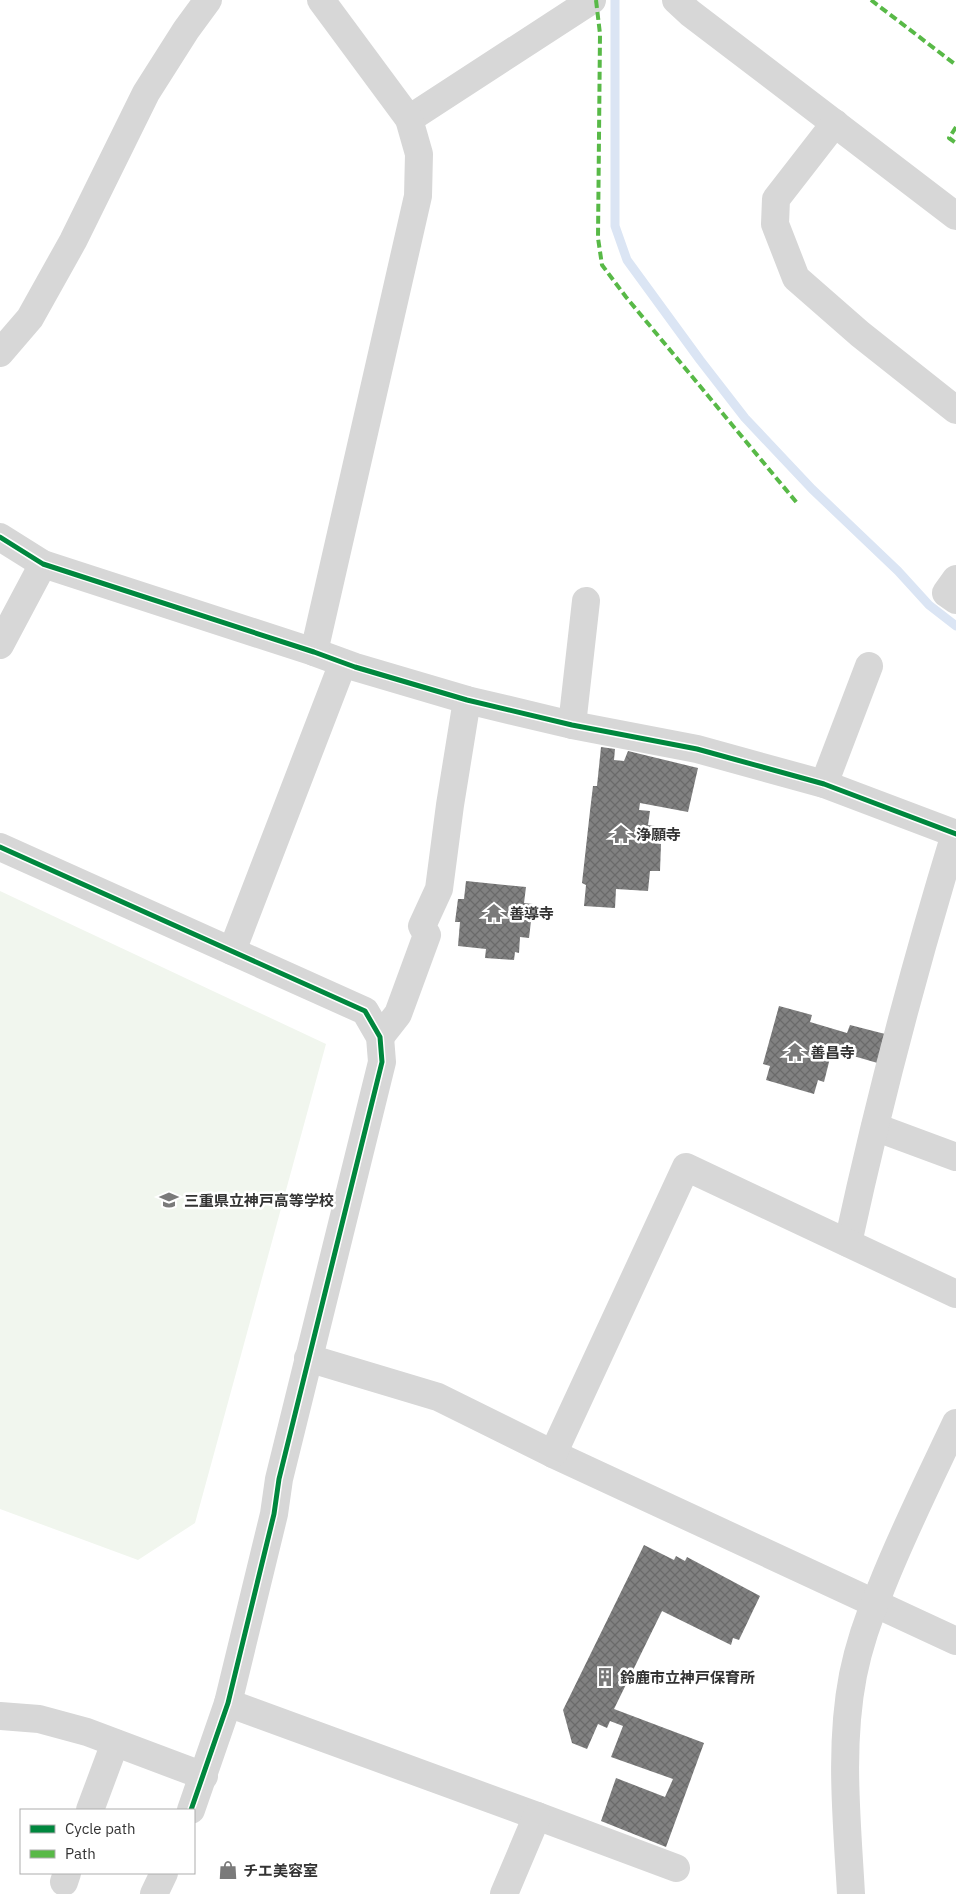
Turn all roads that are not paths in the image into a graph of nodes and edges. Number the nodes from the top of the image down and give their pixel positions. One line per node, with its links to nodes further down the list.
1 (208, 0): 8 (street)
2 (321, 0): 5 (street)
3 (592, 0): 5 (street)
4 (676, 0): 6 (street)
5 (409, 119): 16 (street)
6 (835, 123): 7 (street); 9 (street)
7 (956, 216)
8 (0, 353)
9 (956, 410)
10 (0, 537): 11 (street)
11 (43, 564): 15 (street); 16 (street)
12 (956, 579): 13 (street)
13 (956, 600)
14 (586, 601): 20 (street)
15 (0, 645)
16 (314, 652): 17 (street)
17 (342, 663): 19 (street); 24 (street)
18 (869, 666): 21 (street)
19 (467, 700): 20 (street); 25 (street)
20 (572, 725): 21 (street)
21 (824, 784): 22 (street)
22 (956, 834): 26 (street)
23 (0, 847): 24 (street)
24 (232, 951): 25 (street)
25 (380, 1037): 30 (street)
26 (875, 1127): 27 (street); 28 (street)
27 (956, 1158)
28 (848, 1243): 29 (street); 32 (street)
29 (956, 1294)
30 (308, 1358): 32 (street); 35 (street)
31 (956, 1423): 33 (street)
32 (554, 1454): 33 (street)
33 (875, 1603): 34 (street); 46 (street)
34 (956, 1641)
35 (228, 1703): 38 (street); 41 (street)
36 (0, 1716): 37 (street)
37 (115, 1743): 38 (street); 39 (street)
38 (204, 1776): 40 (street)
39 (90, 1809)
40 (191, 1809)
41 (537, 1816): 42 (street); 45 (street)
42 (676, 1868)
43 (164, 1874): 44 (street)
44 (154, 1894)
45 (504, 1894)
46 (851, 1894)

